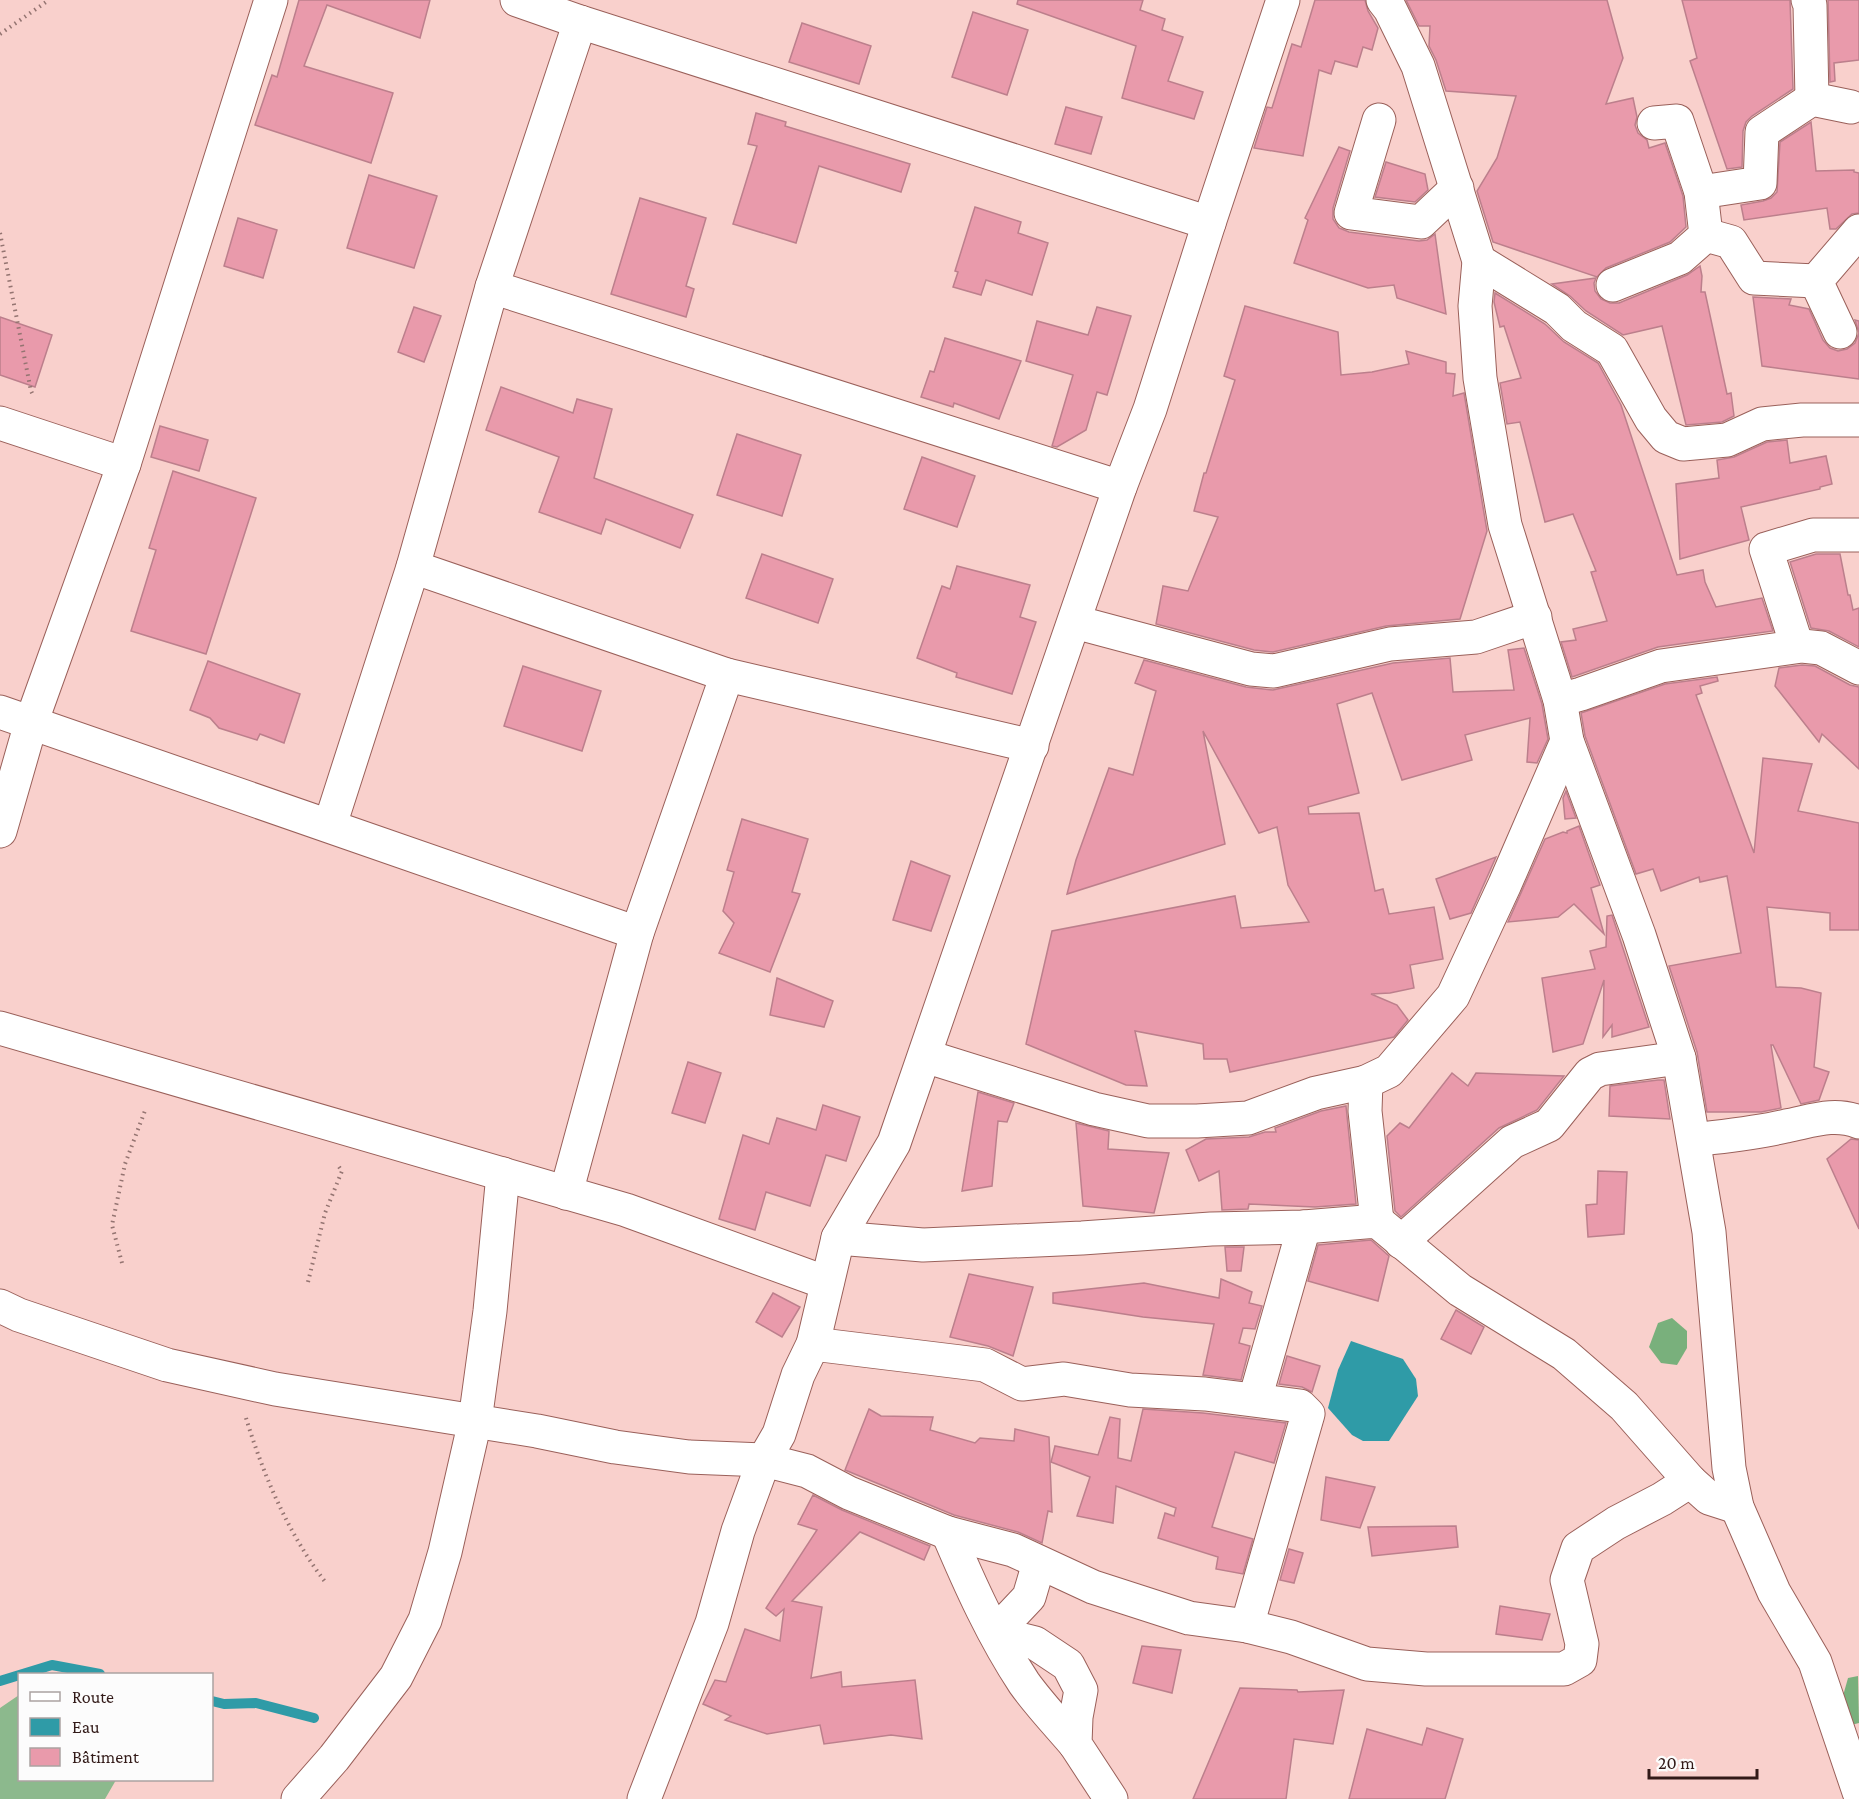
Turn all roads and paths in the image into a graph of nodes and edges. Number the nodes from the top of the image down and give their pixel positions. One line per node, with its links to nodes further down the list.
1 (49, 0): 8 (path)
2 (272, 0): 27 (street)
3 (518, 0): 7 (street)
4 (1283, 0): 15 (street)
5 (1383, 0): 13 (street)
6 (1808, 0): 9 (street)
7 (580, 22): 15 (street); 22 (street)
8 (0, 34)
9 (1812, 99): 10 (street); 14 (street)
10 (1851, 107)
11 (1379, 120): 13 (street)
12 (1654, 123): 14 (street)
13 (1457, 188): 19 (street)
14 (1701, 192): 18 (street)
15 (1209, 223): 28 (street)
16 (1859, 231): 20 (street)
17 (0, 234): 26 (path)
18 (1706, 234): 20 (street); 21 (street)
19 (1479, 261): 24 (street); 31 (street)
20 (1816, 281): 23 (street)
21 (1613, 285)
22 (492, 287): 28 (street); 30 (street)
23 (1840, 332)
24 (1859, 420)
25 (0, 423): 26 (street)
26 (58, 443): 27 (street)
27 (124, 464): 38 (street)
28 (1120, 488): 32 (street)
29 (1859, 535): 33 (street)
30 (413, 567): 35 (street); 41 (street)
31 (1535, 618): 32 (street); 36 (street)
32 (1075, 622): 40 (street)
33 (1797, 646): 34 (street); 36 (street)
34 (1859, 668)
35 (727, 675): 40 (street); 43 (street)
36 (1560, 700): 39 (street)
37 (0, 712): 38 (street)
38 (31, 723): 41 (street); 42 (street)
39 (1567, 741): 46 (street); 47 (street)
40 (1032, 746): 45 (street)
41 (330, 825): 43 (street)
42 (0, 831)
43 (637, 933): 53 (street)
44 (0, 1029): 52 (street)
45 (925, 1056): 47 (street); 56 (street)
46 (1679, 1058): 50 (street); 55 (street)
47 (1366, 1082): 55 (street)
48 (149, 1101): 57 (path)
49 (1859, 1122): 50 (street)
50 (1694, 1140): 67 (street)
51 (336, 1162): 58 (path)
52 (503, 1174): 53 (street); 64 (street)
53 (566, 1192): 59 (street)
54 (1304, 1227): 55 (street); 56 (street); 63 (street)
55 (1389, 1232): 66 (street)
56 (838, 1238): 59 (street)
57 (122, 1263)
58 (308, 1282)
59 (827, 1283): 61 (street)
60 (0, 1306): 62 (street)
61 (813, 1344): 63 (street); 65 (street)
62 (236, 1380): 64 (street); 70 (path)
63 (1255, 1399): 71 (street)
64 (475, 1421): 65 (street); 75 (street)
65 (764, 1460): 68 (street); 76 (street)
66 (1690, 1481): 67 (street); 71 (street)
67 (1737, 1507): 74 (street)
68 (948, 1533): 69 (street); 72 (street)
69 (1039, 1563): 71 (street); 72 (street)
70 (326, 1583)
71 (1247, 1626)
72 (995, 1633): 73 (street); 73 (street)
73 (1075, 1744): 77 (street)
74 (1859, 1792)
75 (298, 1799)
76 (644, 1799)
77 (1111, 1799)

